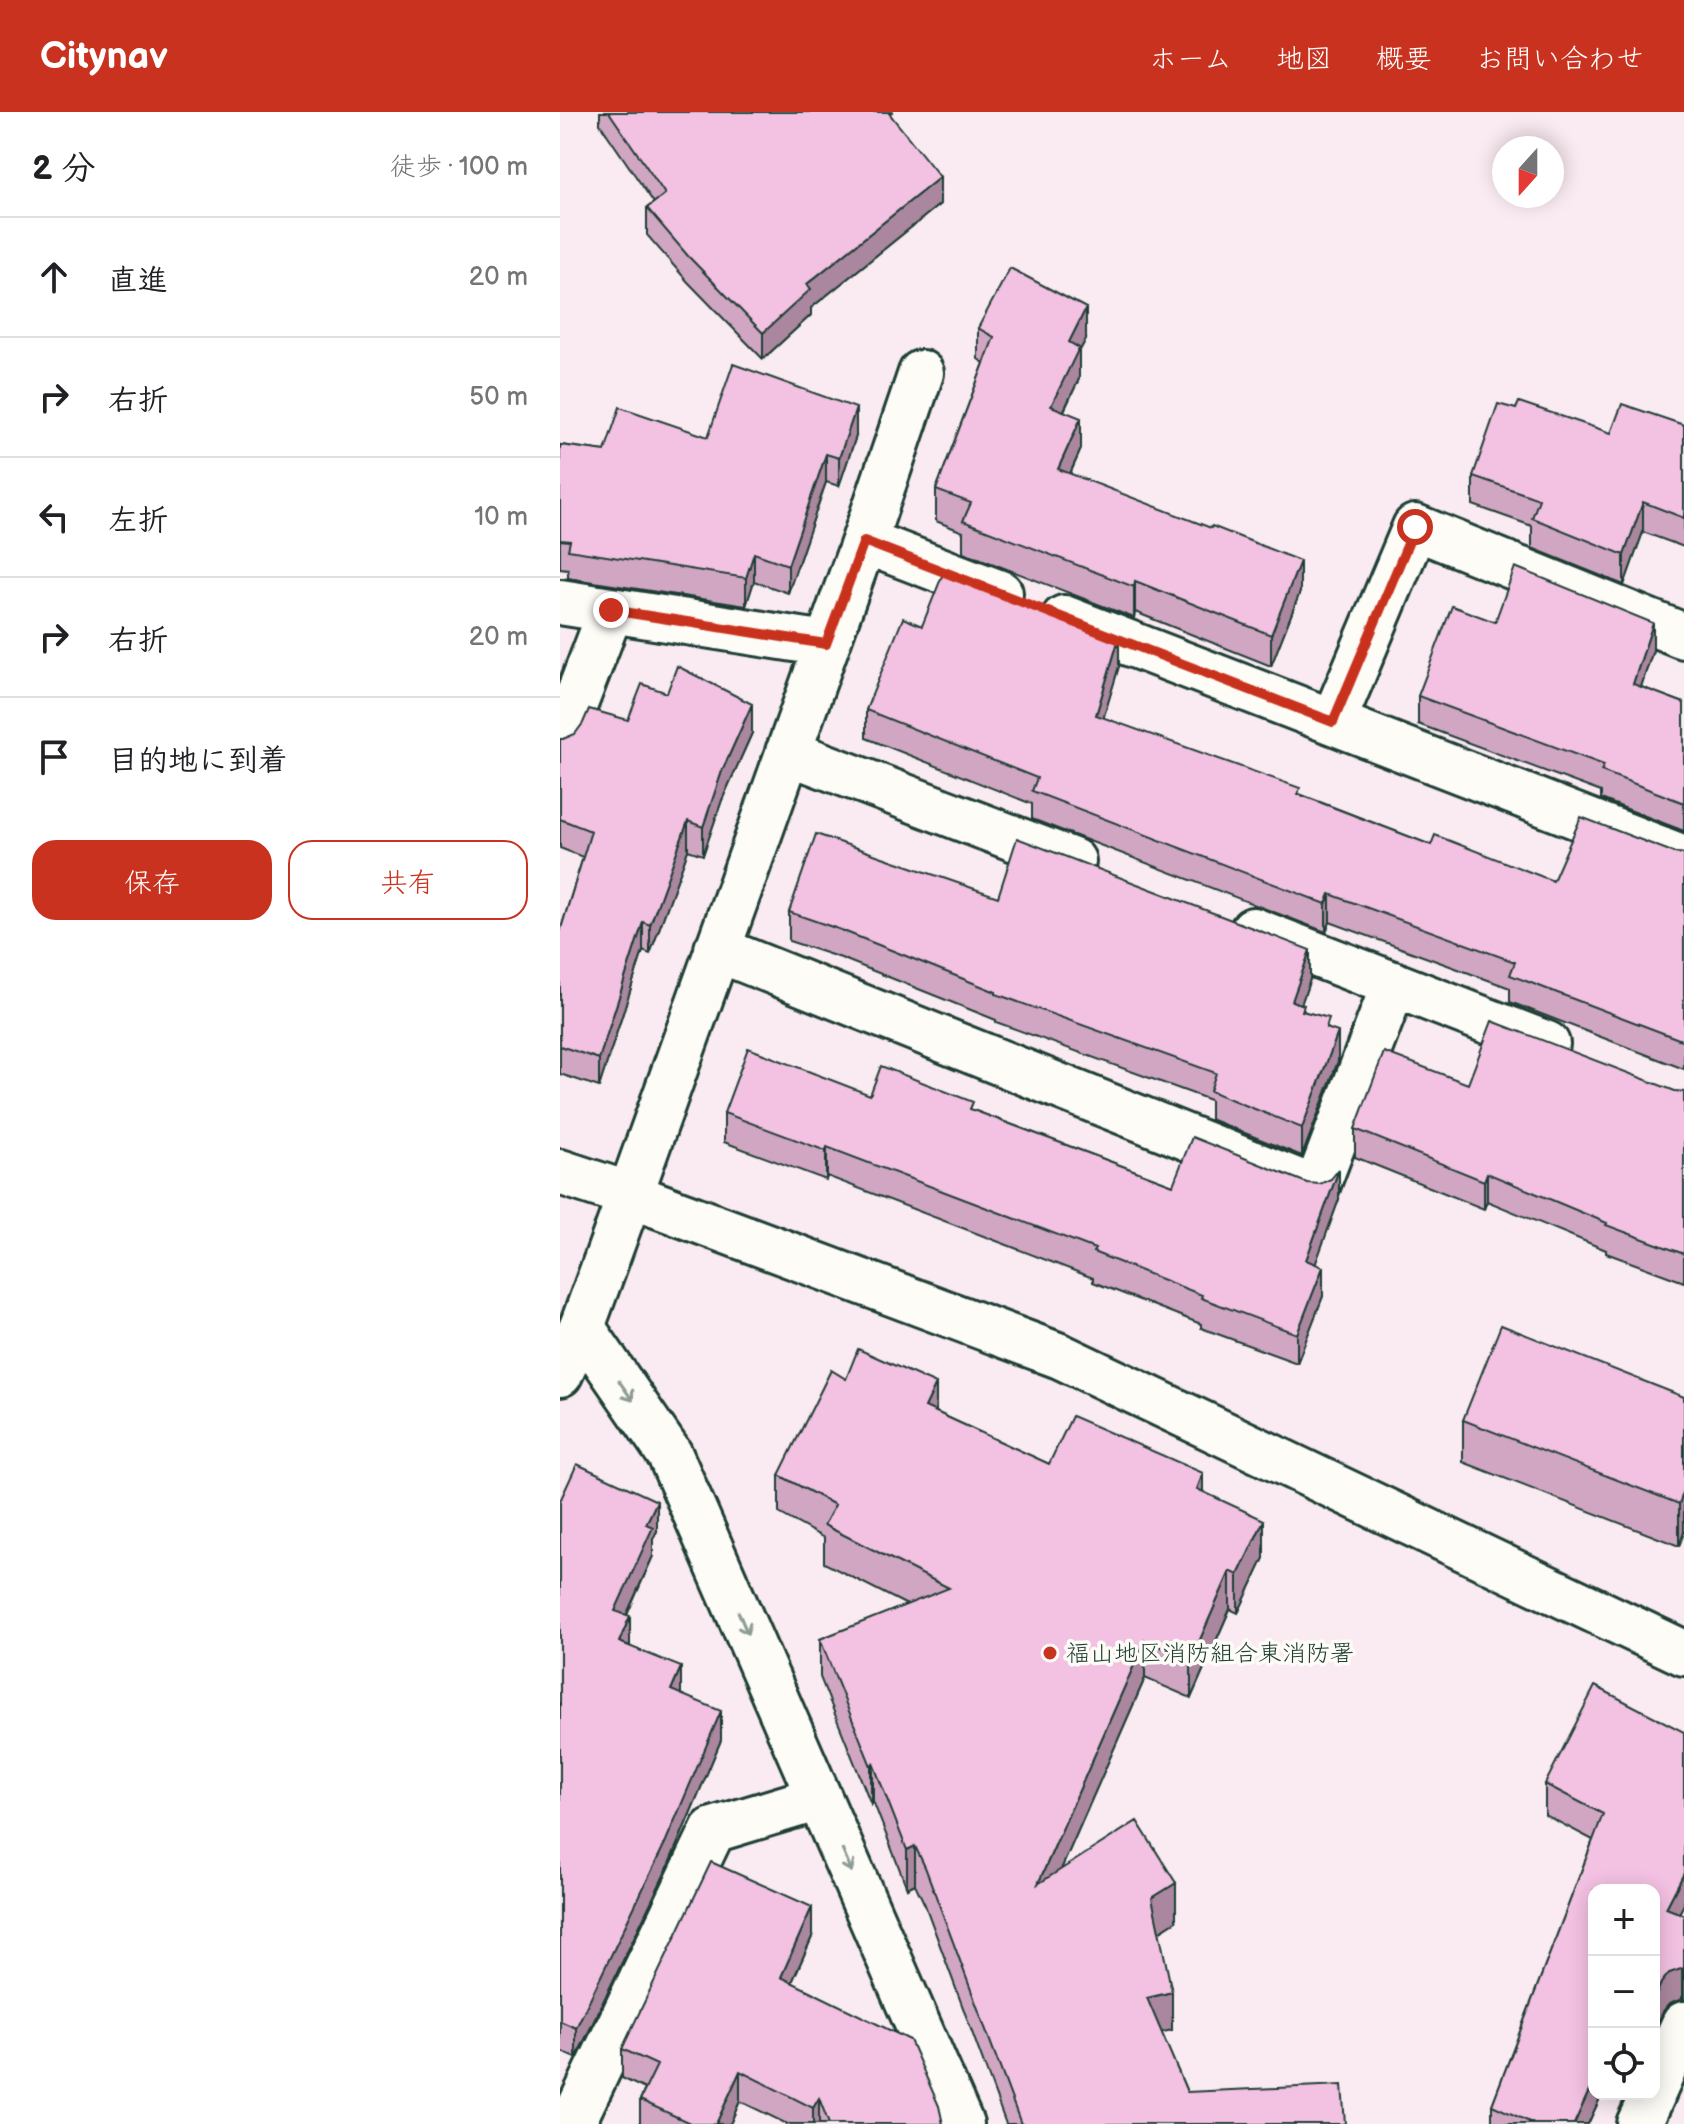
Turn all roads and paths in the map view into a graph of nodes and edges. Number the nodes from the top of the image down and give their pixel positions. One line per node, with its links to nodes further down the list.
1 (921, 373): 2 (street)
2 (864, 541): 6 (street); 7 (street)
3 (560, 602): 4 (street)
4 (611, 610): 6 (street); 8 (street)
5 (1684, 636): 7 (street)
6 (826, 644): 9 (street)
7 (1333, 722): 10 (street)
8 (560, 743)
9 (788, 752): 11 (street); 13 (street)
10 (1684, 858)
11 (1113, 876)
12 (1217, 916): 14 (street)
13 (717, 949): 14 (street); 17 (street)
14 (1394, 984): 15 (street)
15 (1583, 1057)
16 (560, 1172): 17 (street)
17 (630, 1195): 18 (street); 20 (street)
18 (582, 1327): 19 (street); 21 (street, one-way to 21)
19 (560, 1374)
20 (1684, 1653)
21 (819, 1798): 24 (street); 25 (street, one-way to 25)
22 (1684, 2024): 23 (street)
23 (1663, 2086): 26 (street)
24 (572, 2124)
25 (961, 2124)
26 (1639, 2124)

